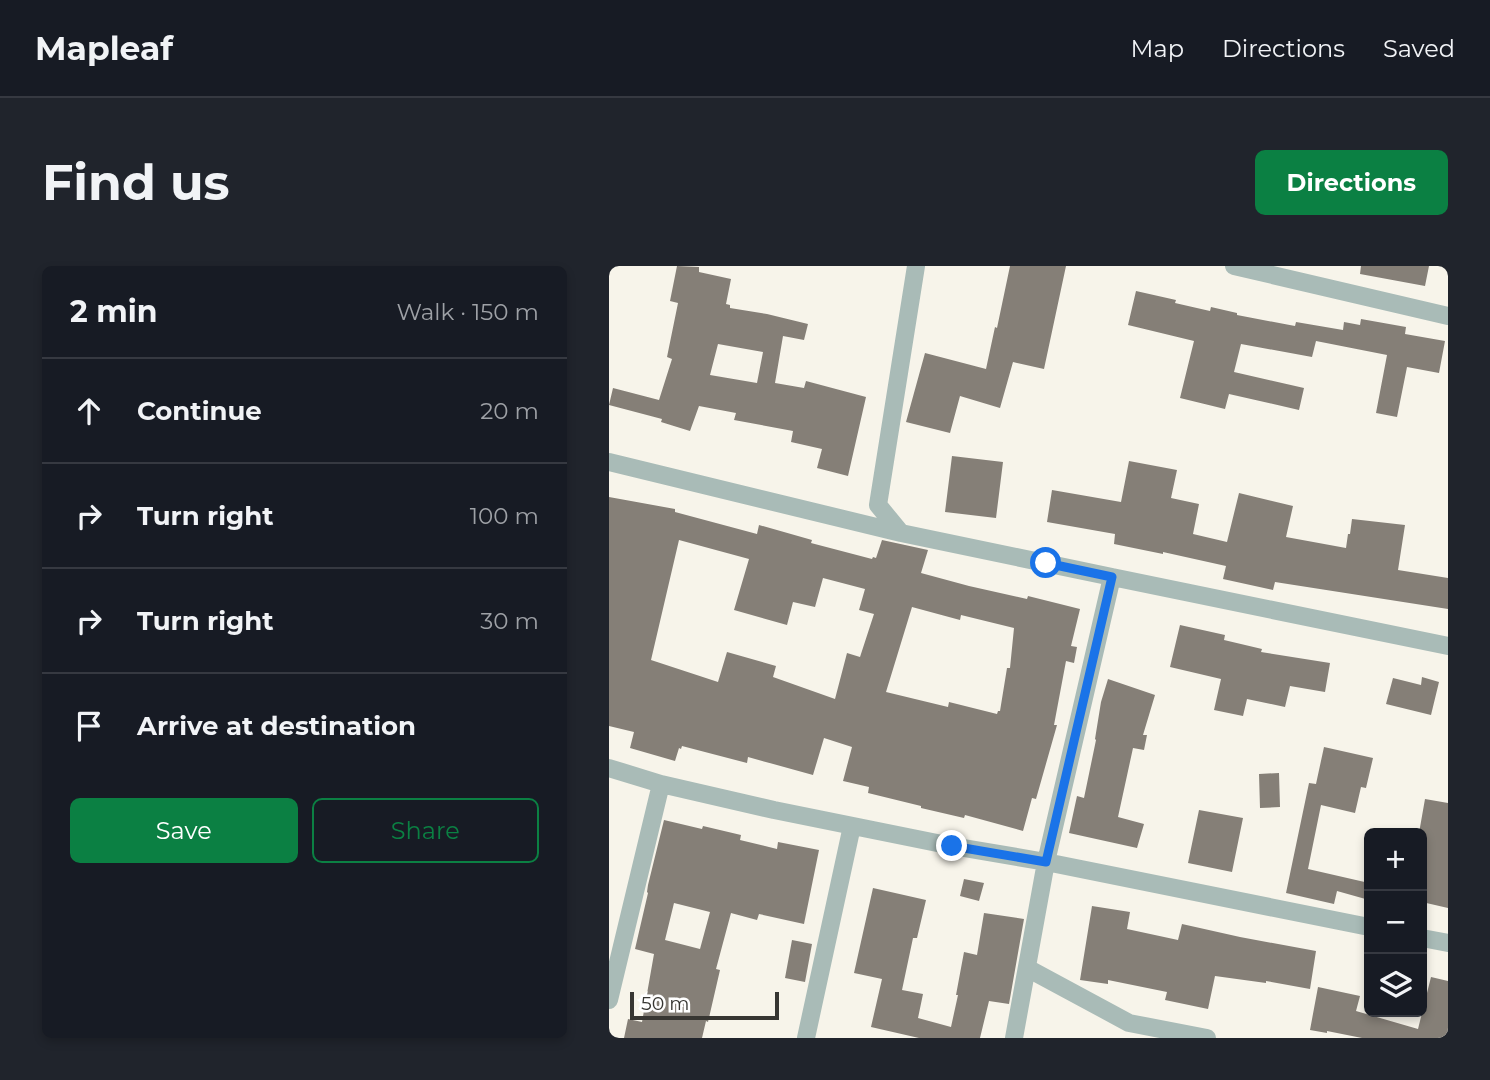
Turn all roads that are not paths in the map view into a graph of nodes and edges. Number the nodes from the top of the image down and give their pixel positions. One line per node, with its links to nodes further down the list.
1 (916, 266): 5 (street)
2 (1234, 266): 3 (street)
3 (1448, 316)
4 (609, 461): 5 (street)
5 (901, 533): 6 (street)
6 (1112, 577): 7 (street); 11 (street)
7 (1448, 646)
8 (609, 768): 9 (street)
9 (661, 783): 10 (street); 16 (street)
10 (852, 826): 11 (street); 17 (street)
11 (1046, 862): 12 (street); 15 (street)
12 (1364, 926)
13 (1427, 939): 14 (street)
14 (1448, 943)
15 (1027, 968): 18 (street); 19 (street)
16 (609, 1000)
17 (806, 1038)
18 (1014, 1038)
19 (1207, 1038)

